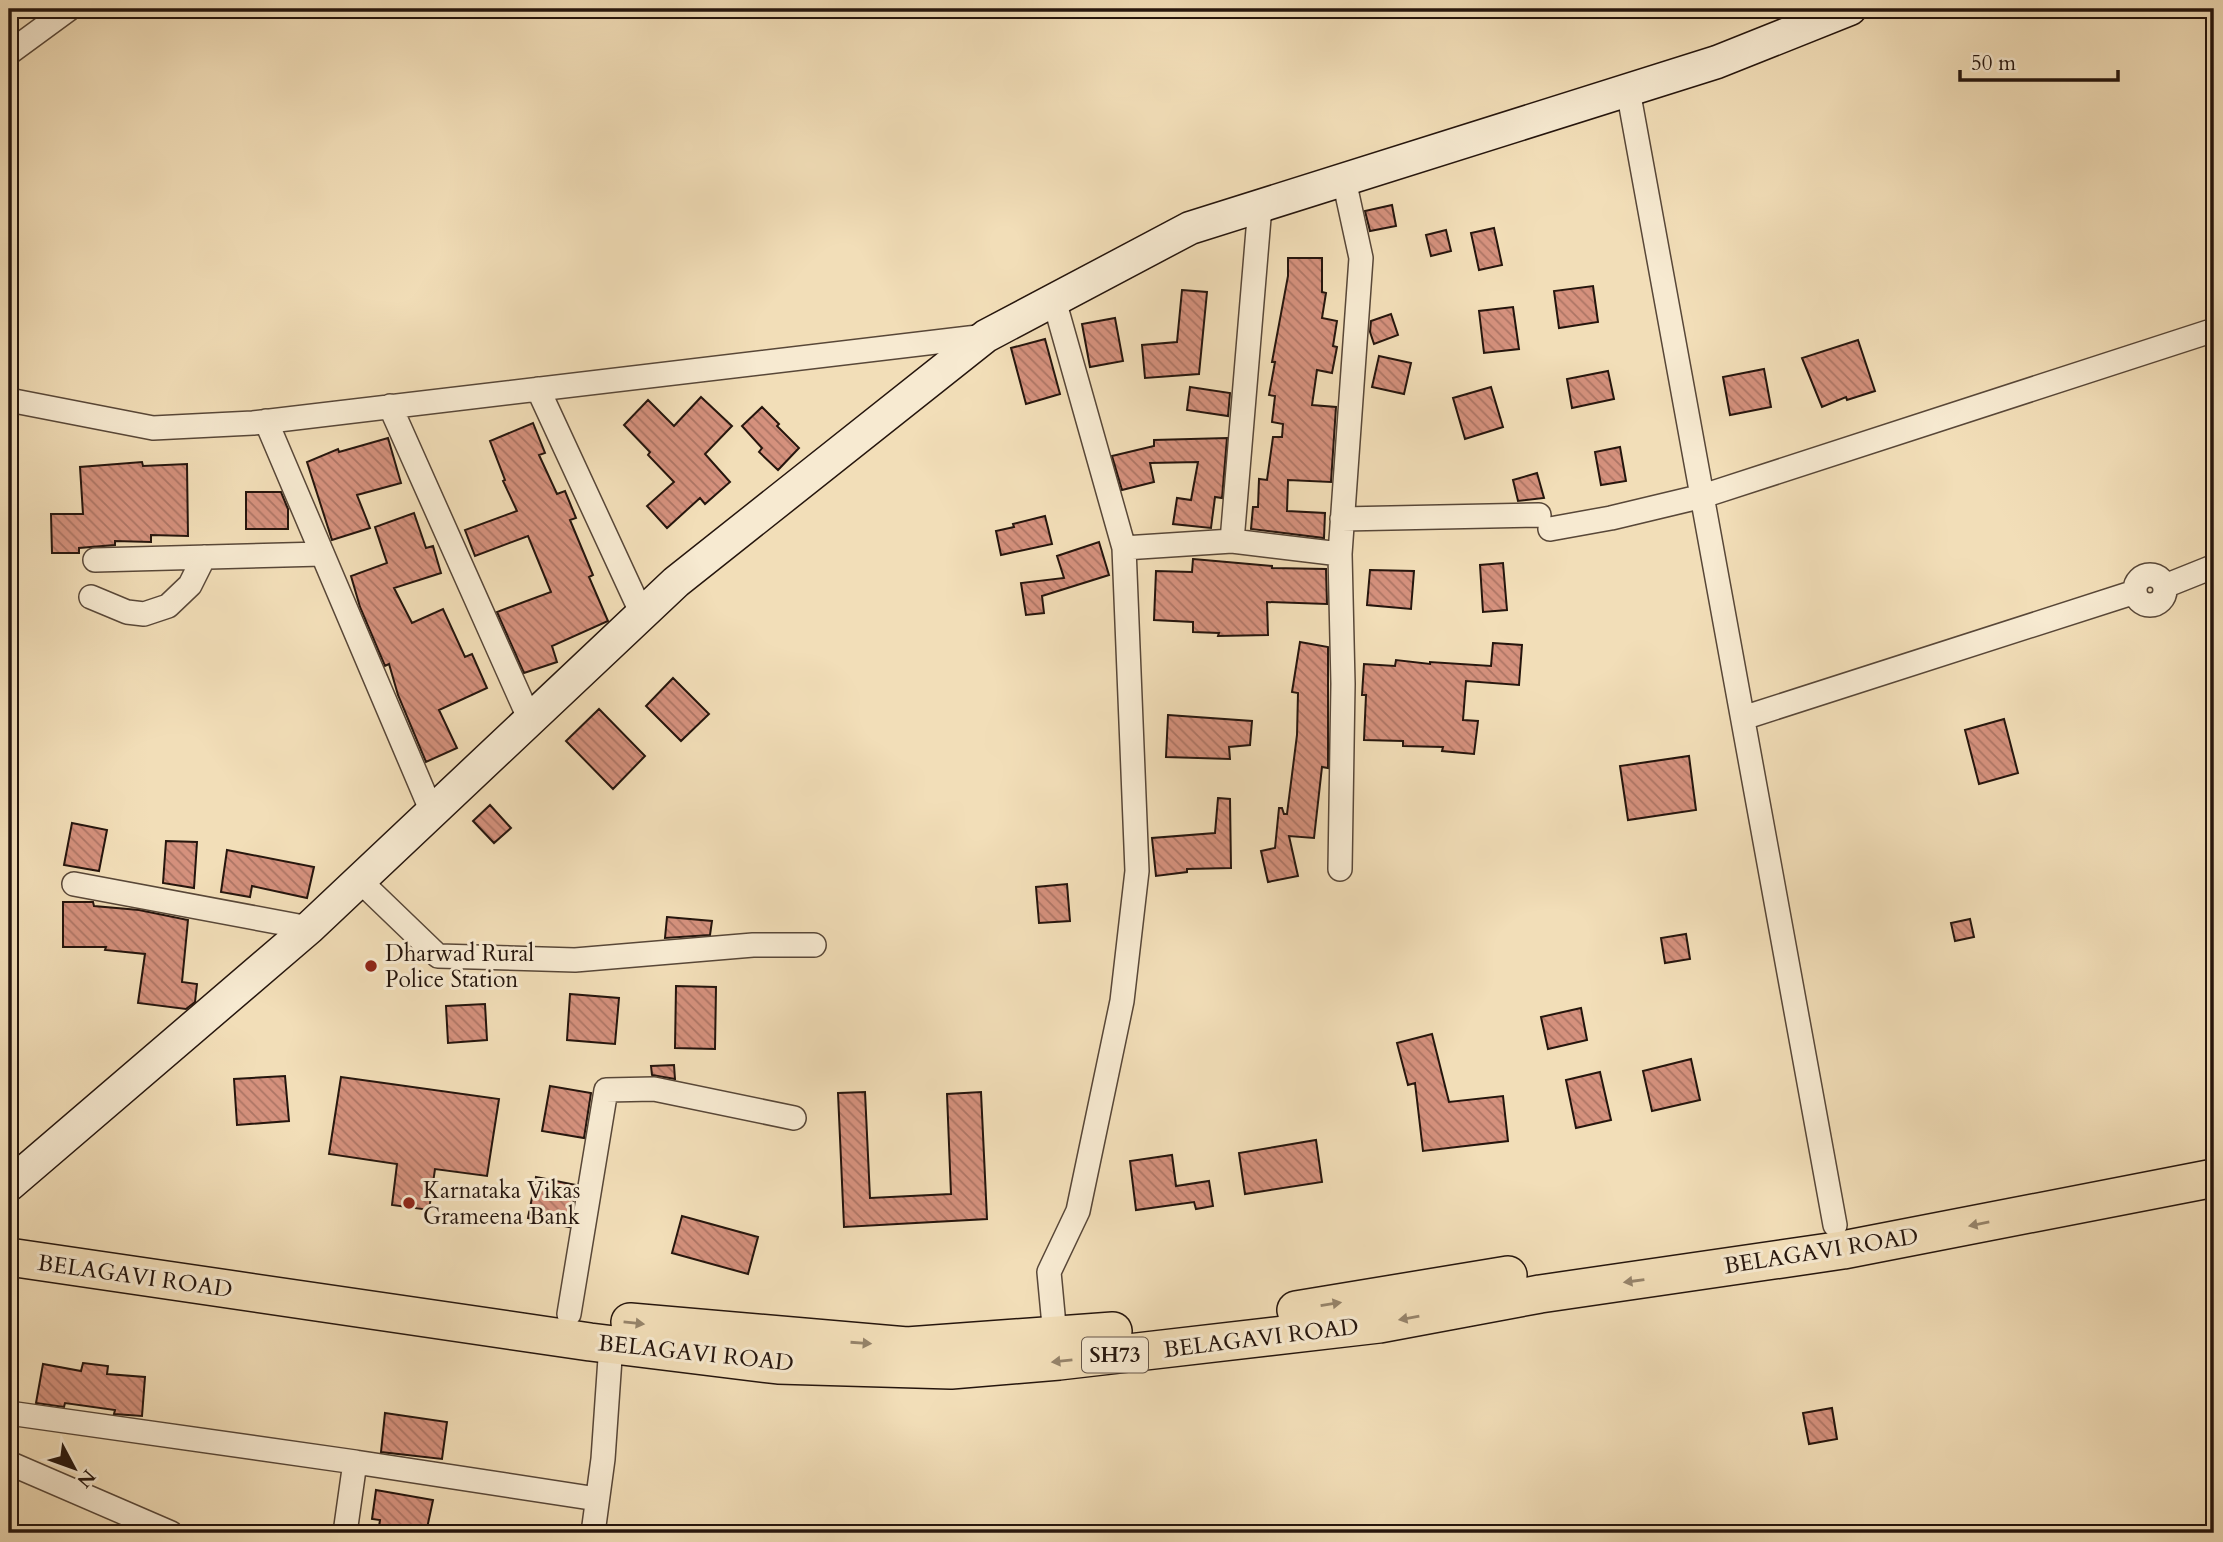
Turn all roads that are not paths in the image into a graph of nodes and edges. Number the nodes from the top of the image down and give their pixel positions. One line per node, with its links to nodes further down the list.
1 (69, 9): 3 (street)
2 (1850, 9): 4 (main road)
3 (9, 53)
4 (1628, 90): 5 (main road); 14 (street)
5 (1344, 180): 6 (main road); 15 (street)
6 (1260, 206): 7 (main road); 16 (street)
7 (1054, 300): 9 (main road); 17 (street)
8 (2208, 332): 14 (street)
9 (986, 336): 10 (street); 24 (main road)
10 (538, 389): 12 (street); 24 (street)
11 (9, 400): 13 (street)
12 (390, 406): 13 (street); 26 (street)
13 (266, 421): 18 (street)
14 (1703, 496): 15 (street); 25 (street)
15 (1342, 519): 19 (street)
16 (1232, 541): 17 (street); 19 (street)
17 (1124, 548): 41 (street)
18 (322, 554): 20 (street); 27 (street)
19 (1340, 554): 28 (street)
20 (204, 557): 21 (street); 23 (street)
21 (94, 560)
22 (2214, 569): 25 (street)
23 (91, 597)
24 (642, 614): 26 (main road)
25 (1744, 718): 37 (street)
26 (530, 720): 27 (main road)
27 (432, 812): 29 (main road)
28 (1340, 869)
29 (359, 880): 31 (main road); 32 (street)
30 (74, 884): 31 (street)
31 (309, 928): 36 (main road)
32 (814, 945)
33 (794, 1118): 40 (street)
34 (2214, 1153): 37 (main road)
35 (2214, 1178): 42 (main road, BELAGAVI ROAD / SH73, one-way to 42)
36 (9, 1185)
37 (1835, 1225): 41 (main road, one-way to 37)
38 (9, 1234): 40 (main road)
39 (9, 1257): 42 (main road, BELAGAVI ROAD / SH73)
40 (569, 1314): 41 (main road, one-way to 41)
41 (1055, 1336)
42 (611, 1344): 46 (street)
43 (9, 1413): 45 (street)
44 (9, 1462): 47 (street)
45 (355, 1462): 46 (street); 48 (street)
46 (597, 1499): 49 (street)
47 (171, 1533)
48 (345, 1533)
49 (593, 1533)

